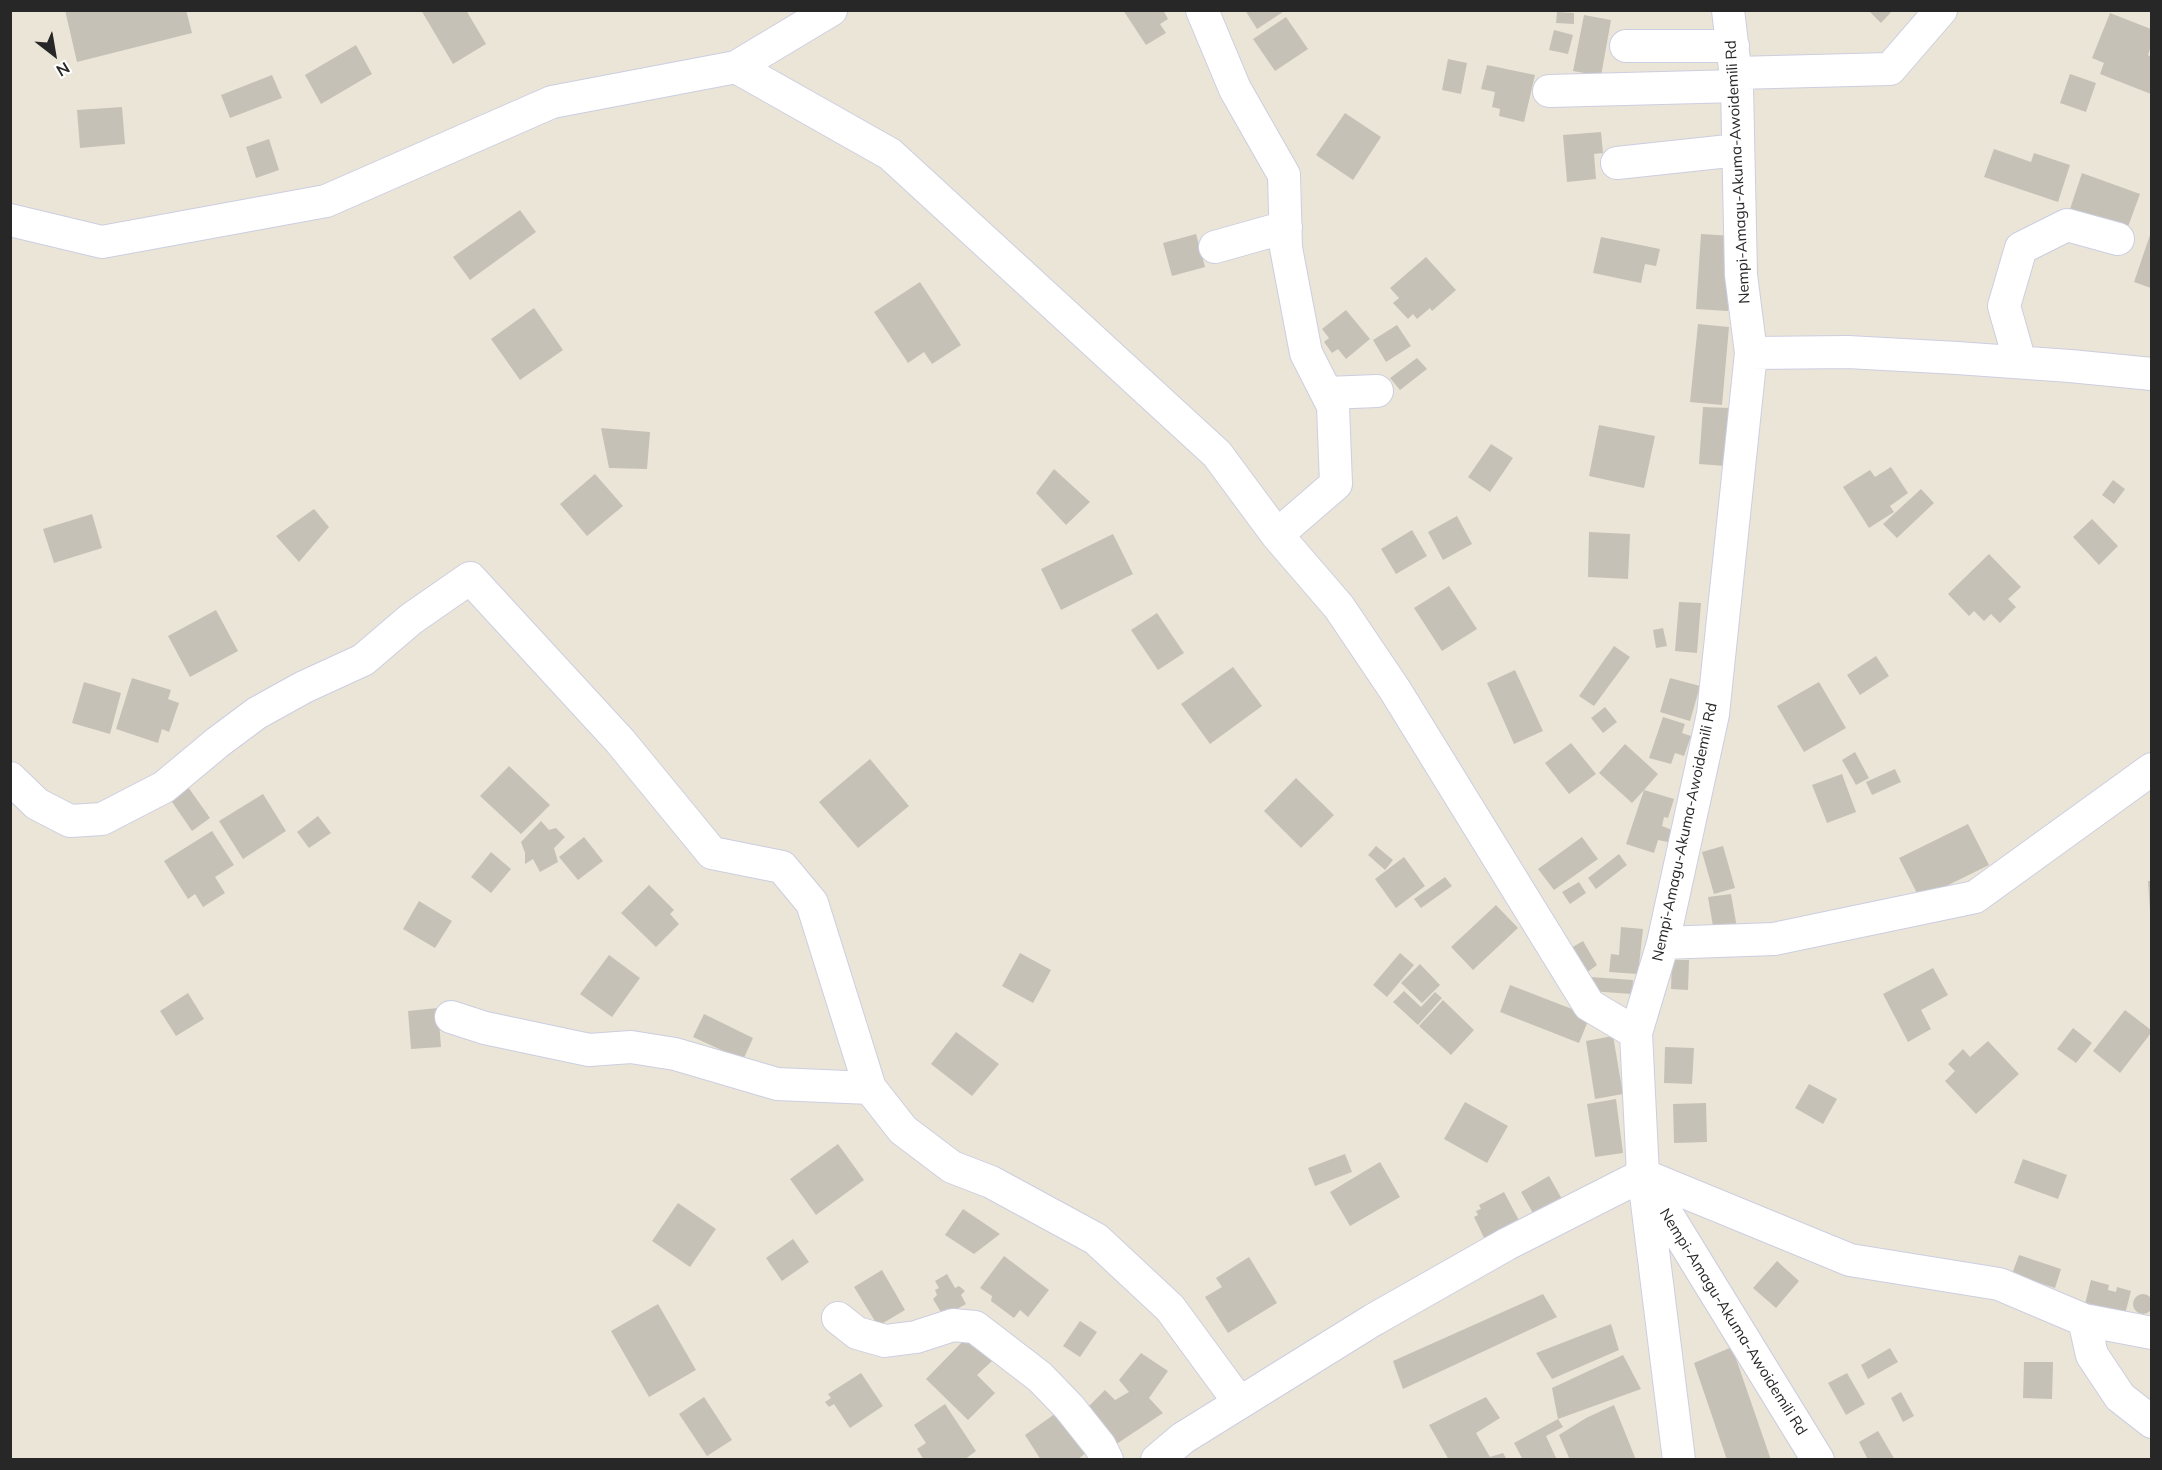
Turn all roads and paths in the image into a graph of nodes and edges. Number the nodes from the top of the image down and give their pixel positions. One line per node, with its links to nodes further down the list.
1 (831, 10): 6 (street)
2 (1202, 10): 12 (street)
3 (1728, 10): 7 (street, Nempi-Amagu-Akuma-Awoidemili Rd)
4 (1941, 10): 7 (street)
5 (1626, 46): 7 (street)
6 (736, 67): 11 (street); 20 (street)
7 (1735, 68): 8 (street); 9 (street, Nempi-Amagu-Akuma-Awoidemili Rd)
8 (1549, 91)
9 (1738, 150): 10 (street); 15 (street, Nempi-Amagu-Akuma-Awoidemili Rd)
10 (1617, 163)
11 (10, 220)
12 (1286, 227): 14 (street); 19 (street)
13 (2118, 238): 16 (street)
14 (1215, 247)
15 (1751, 353): 16 (street); 23 (street, Nempi-Amagu-Akuma-Awoidemili Rd)
16 (2020, 362): 17 (street)
17 (2151, 374)
18 (1377, 391): 19 (street)
19 (1327, 393): 20 (street)
20 (1277, 536): 25 (street)
21 (2151, 770): 23 (street)
22 (10, 778): 26 (street)
23 (1663, 943): 25 (street, Nempi-Amagu-Akuma-Awoidemili Rd)
24 (451, 1017): 26 (street)
25 (1636, 1033): 27 (street, Nempi-Amagu-Akuma-Awoidemili Rd)
26 (870, 1089): 31 (street)
27 (1643, 1175): 29 (street); 31 (street); 35 (street); 36 (street, Nempi-Amagu-Akuma-Awoidemili Rd)
28 (838, 1318): 33 (street)
29 (2084, 1320): 30 (street); 32 (street)
30 (2151, 1333)
31 (1239, 1402): 34 (street)
32 (2151, 1422)
33 (1107, 1460)
34 (1157, 1460)
35 (1679, 1460)
36 (1818, 1460)

